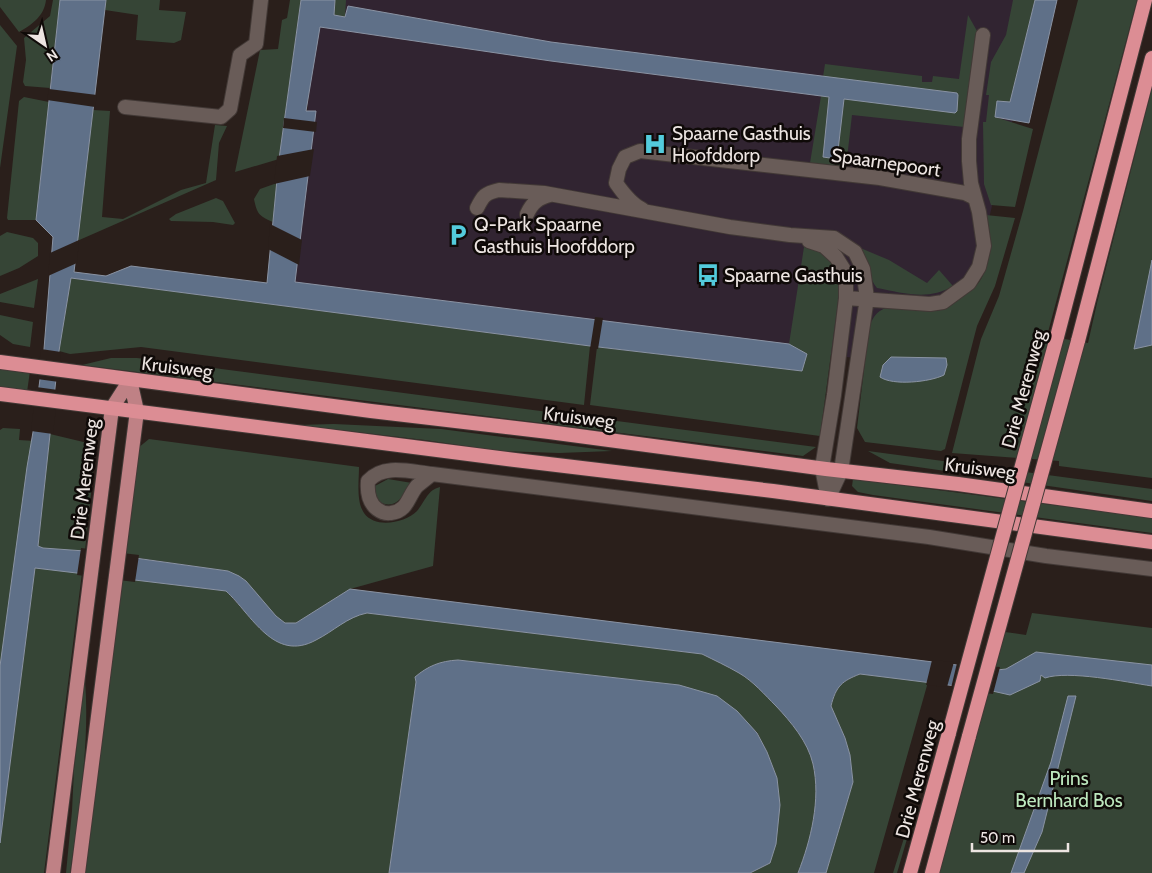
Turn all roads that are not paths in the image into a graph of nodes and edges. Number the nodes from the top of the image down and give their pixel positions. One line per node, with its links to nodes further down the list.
1 (261, 0): 5 (street)
2 (1145, 0): 28 (highway, Drie Merenweg, bridge)
3 (983, 34): 7 (street, Spaarnepoort)
4 (1152, 58): 29 (highway, Drie Merenweg, bridge)
5 (126, 107)
6 (550, 195): 8 (street, Spaarnepoort); 9 (street, Spaarnepoort); 10 (street)
7 (975, 198): 9 (street, Spaarnepoort); 13 (street, Spaarnepoort)
8 (476, 208)
9 (650, 212): 11 (street, Spaarnepoort)
10 (527, 214)
11 (790, 235): 12 (street, Spaarnepoort); 13 (street, Spaarnepoort)
12 (846, 298): 13 (street, Spaarnepoort); 19 (street, Spaarnepoort)
13 (866, 298): 20 (street, Spaarnepoort)
14 (0, 362): 15 (highway, Kruisweg)
15 (130, 380): 17 (main road, Drie Merenweg); 18 (main road); 19 (highway, Kruisweg)
16 (0, 394): 17 (highway)
17 (112, 408): 18 (highway); 26 (main road, Drie Merenweg)
18 (137, 411): 22 (highway); 27 (main road)
19 (822, 468): 20 (highway, Kruisweg); 22 (street, Spaarnepoort)
20 (841, 471): 22 (street, Spaarnepoort); 23 (highway, Kruisweg)
21 (432, 474): 21 (street); 25 (street)
22 (828, 498): 24 (highway)
23 (1152, 510)
24 (1152, 542)
25 (1152, 569)
26 (53, 873)
27 (78, 873)
28 (910, 873)
29 (932, 873)

